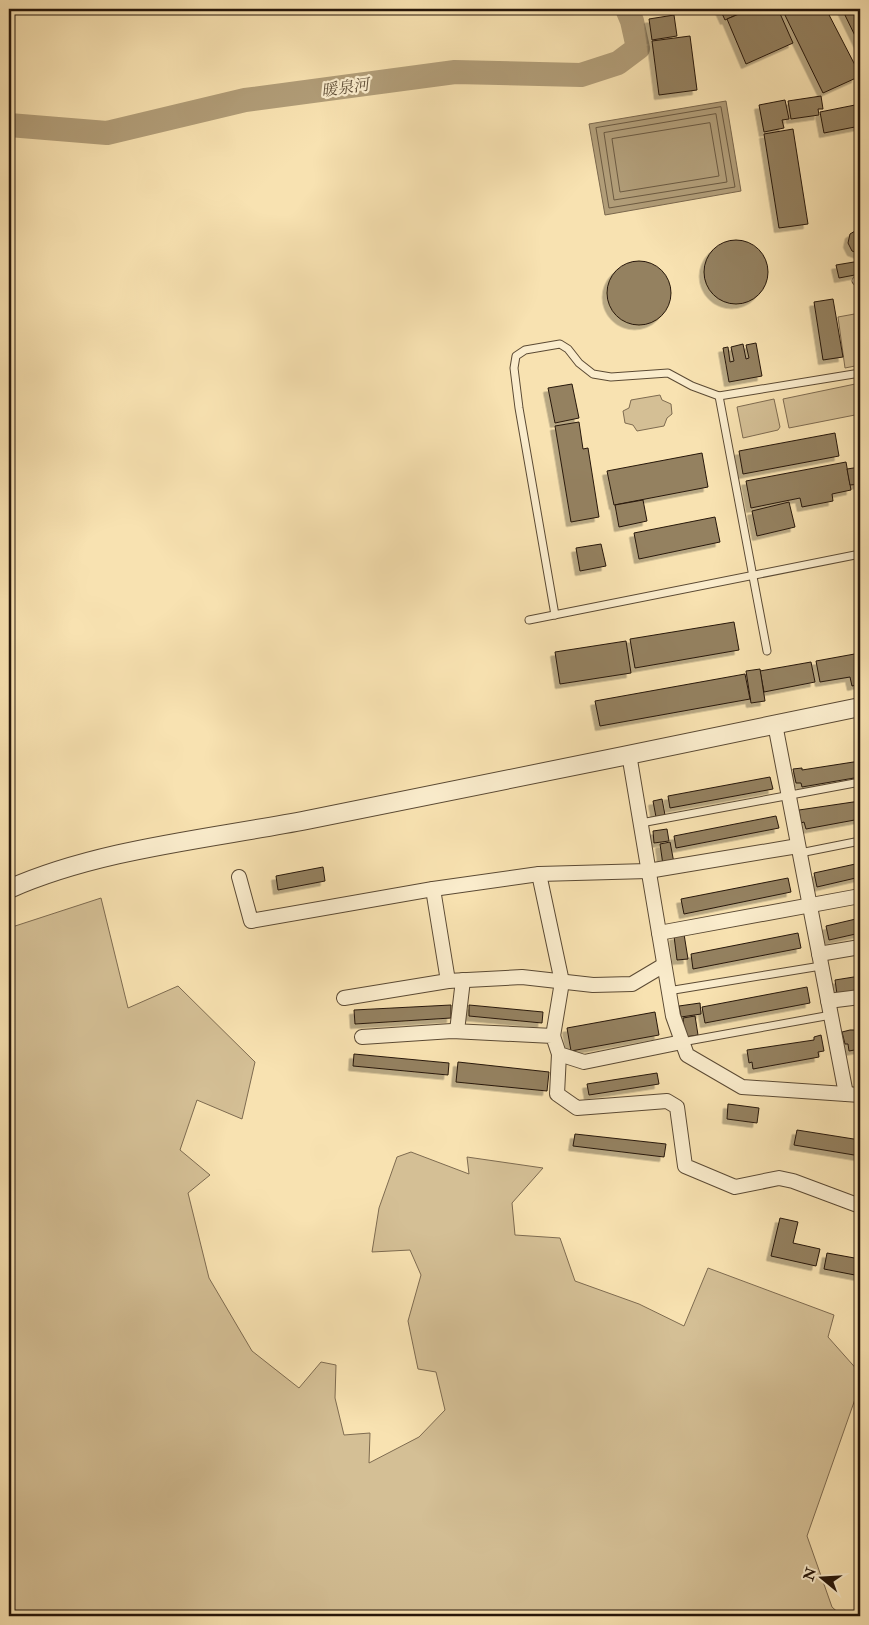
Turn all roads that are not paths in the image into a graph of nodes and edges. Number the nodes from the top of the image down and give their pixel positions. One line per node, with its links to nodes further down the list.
1 (860, 373): 2 (lane)
2 (719, 396): 4 (lane); 5 (lane)
3 (860, 554): 4 (lane)
4 (753, 576): 5 (lane); 7 (lane)
5 (555, 615): 6 (lane)
6 (529, 620)
7 (767, 651)
8 (860, 707): 9 (street)
9 (775, 724): 10 (street); 12 (street)
10 (629, 754): 13 (street); 19 (street)
11 (860, 782): 12 (lane)
12 (789, 796): 13 (lane); 15 (street)
13 (640, 823): 16 (street)
14 (860, 841): 15 (lane)
15 (799, 850): 16 (street); 22 (street)
16 (648, 871): 17 (street); 23 (street)
17 (539, 874): 20 (street); 29 (street)
18 (239, 877): 20 (street)
19 (9, 889)
20 (434, 889): 28 (street)
21 (860, 896): 22 (street)
22 (810, 907): 23 (street); 25 (street)
23 (659, 933): 26 (street)
24 (860, 947): 25 (street)
25 (820, 960): 30 (lane); 33 (street)
26 (664, 965): 29 (street); 30 (street)
27 (463, 980): 28 (street); 29 (street); 35 (street)
28 (448, 981): 32 (street)
29 (562, 982): 36 (street)
30 (668, 991): 38 (street)
31 (860, 997): 33 (street)
32 (344, 998)
33 (828, 1001): 34 (street)
34 (831, 1015): 38 (lane); 40 (street)
35 (458, 1031): 36 (street); 37 (street)
36 (553, 1036): 39 (street)
37 (362, 1037)
38 (682, 1042): 39 (street); 40 (street)
39 (559, 1054): 42 (street)
40 (846, 1094): 41 (street)
41 (860, 1095)
42 (860, 1206)

